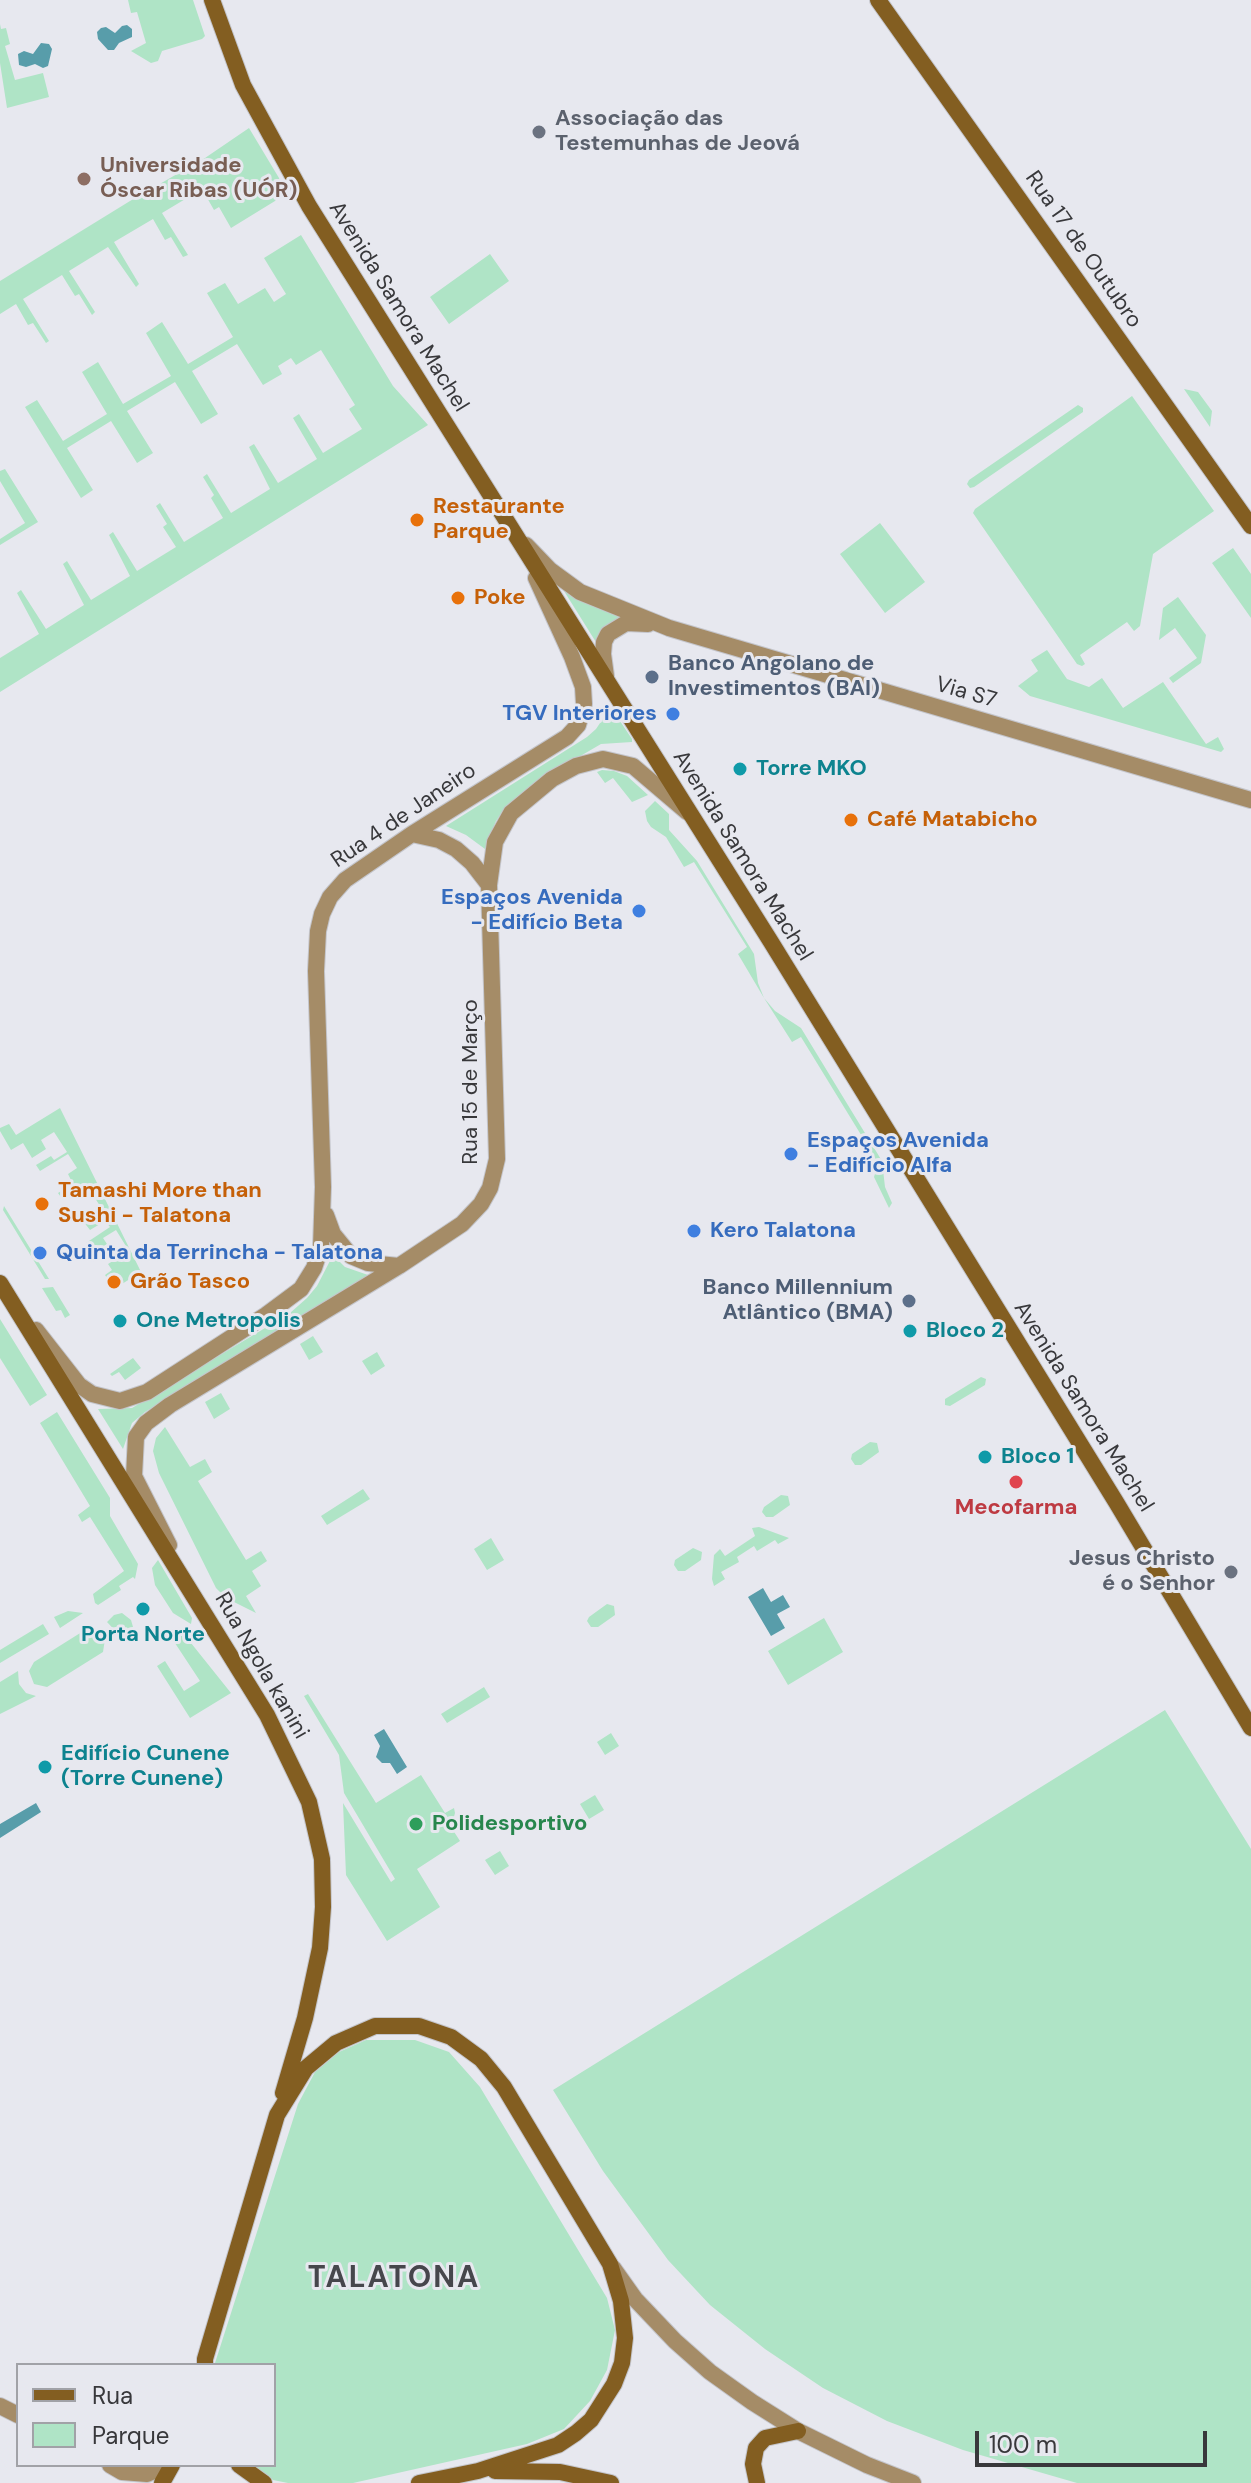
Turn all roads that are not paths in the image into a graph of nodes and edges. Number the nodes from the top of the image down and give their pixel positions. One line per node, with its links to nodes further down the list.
1 (212, 0): 4 (main road, Avenida Samora Machel)
2 (878, 0): 3 (main road, Rua 17 de Outubro)
3 (1251, 526)
4 (516, 535): 5 (street, Via S7); 6 (main road, Avenida Samora Machel); 9 (street, Rua 4 de Janeiro)
5 (669, 628): 6 (street, Via S7); 7 (street, Via S7)
6 (606, 676): 8 (main road, Avenida Samora Machel)
7 (1251, 800)
8 (688, 813): 10 (street, Rua 15 de Março); 15 (main road, Avenida Samora Machel)
9 (412, 834): 10 (street); 11 (street, Rua 4 de Janeiro)
10 (489, 885): 12 (street, Rua 15 de Março)
11 (323, 1187): 12 (street, Rua 4 de Janeiro); 13 (street, Rua 4 de Janeiro)
12 (399, 1266): 14 (street, Rua 15 de Março)
13 (4, 1289): 14 (main road, Rua Ngola kanini)
14 (198, 1603): 16 (main road, Rua Ngola kanini)
15 (1251, 1728)
16 (277, 2115): 17 (main road); 18 (main road)
17 (610, 2264): 19 (street); 24 (main road)
18 (205, 2363)
19 (798, 2431): 29 (main road); 30 (street)
20 (110, 2467): 25 (street)
21 (112, 2467): 22 (street)
22 (165, 2467)
23 (242, 2467): 26 (main road)
24 (478, 2471): 27 (main road); 28 (main road)
25 (126, 2483)
26 (264, 2483)
27 (419, 2483)
28 (611, 2483)
29 (757, 2483)
30 (913, 2483)

